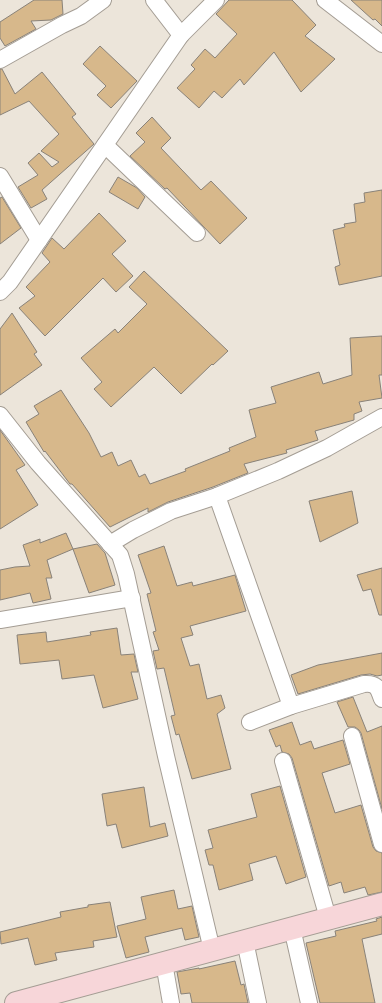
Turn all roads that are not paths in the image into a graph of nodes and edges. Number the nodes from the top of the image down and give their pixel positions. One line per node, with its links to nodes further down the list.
1 (103, 0): 7 (street)
2 (154, 0): 5 (street)
3 (216, 0): 5 (street)
4 (325, 0): 6 (street)
5 (181, 36): 8 (street)
6 (382, 44)
7 (0, 60)
8 (105, 145): 10 (street); 11 (street)
9 (0, 176): 11 (street)
10 (197, 233)
11 (39, 240): 12 (street)
12 (0, 292)
13 (0, 415): 16 (street)
14 (382, 417): 15 (street)
15 (216, 496): 16 (street); 20 (street)
16 (110, 544): 17 (street)
17 (132, 598): 18 (street); 29 (street)
18 (0, 620)
19 (382, 699): 20 (street)
20 (291, 706): 21 (street)
21 (250, 722)
22 (352, 736): 24 (street)
23 (283, 761): 26 (street)
24 (382, 844)
25 (382, 904): 26 (street)
26 (328, 918): 27 (street)
27 (292, 928): 28 (street); 34 (street)
28 (245, 941): 29 (street); 33 (street)
29 (212, 950): 30 (street)
30 (164, 963): 31 (street); 32 (street)
31 (16, 1003)
32 (171, 1003)
33 (258, 1003)
34 (309, 1003)

